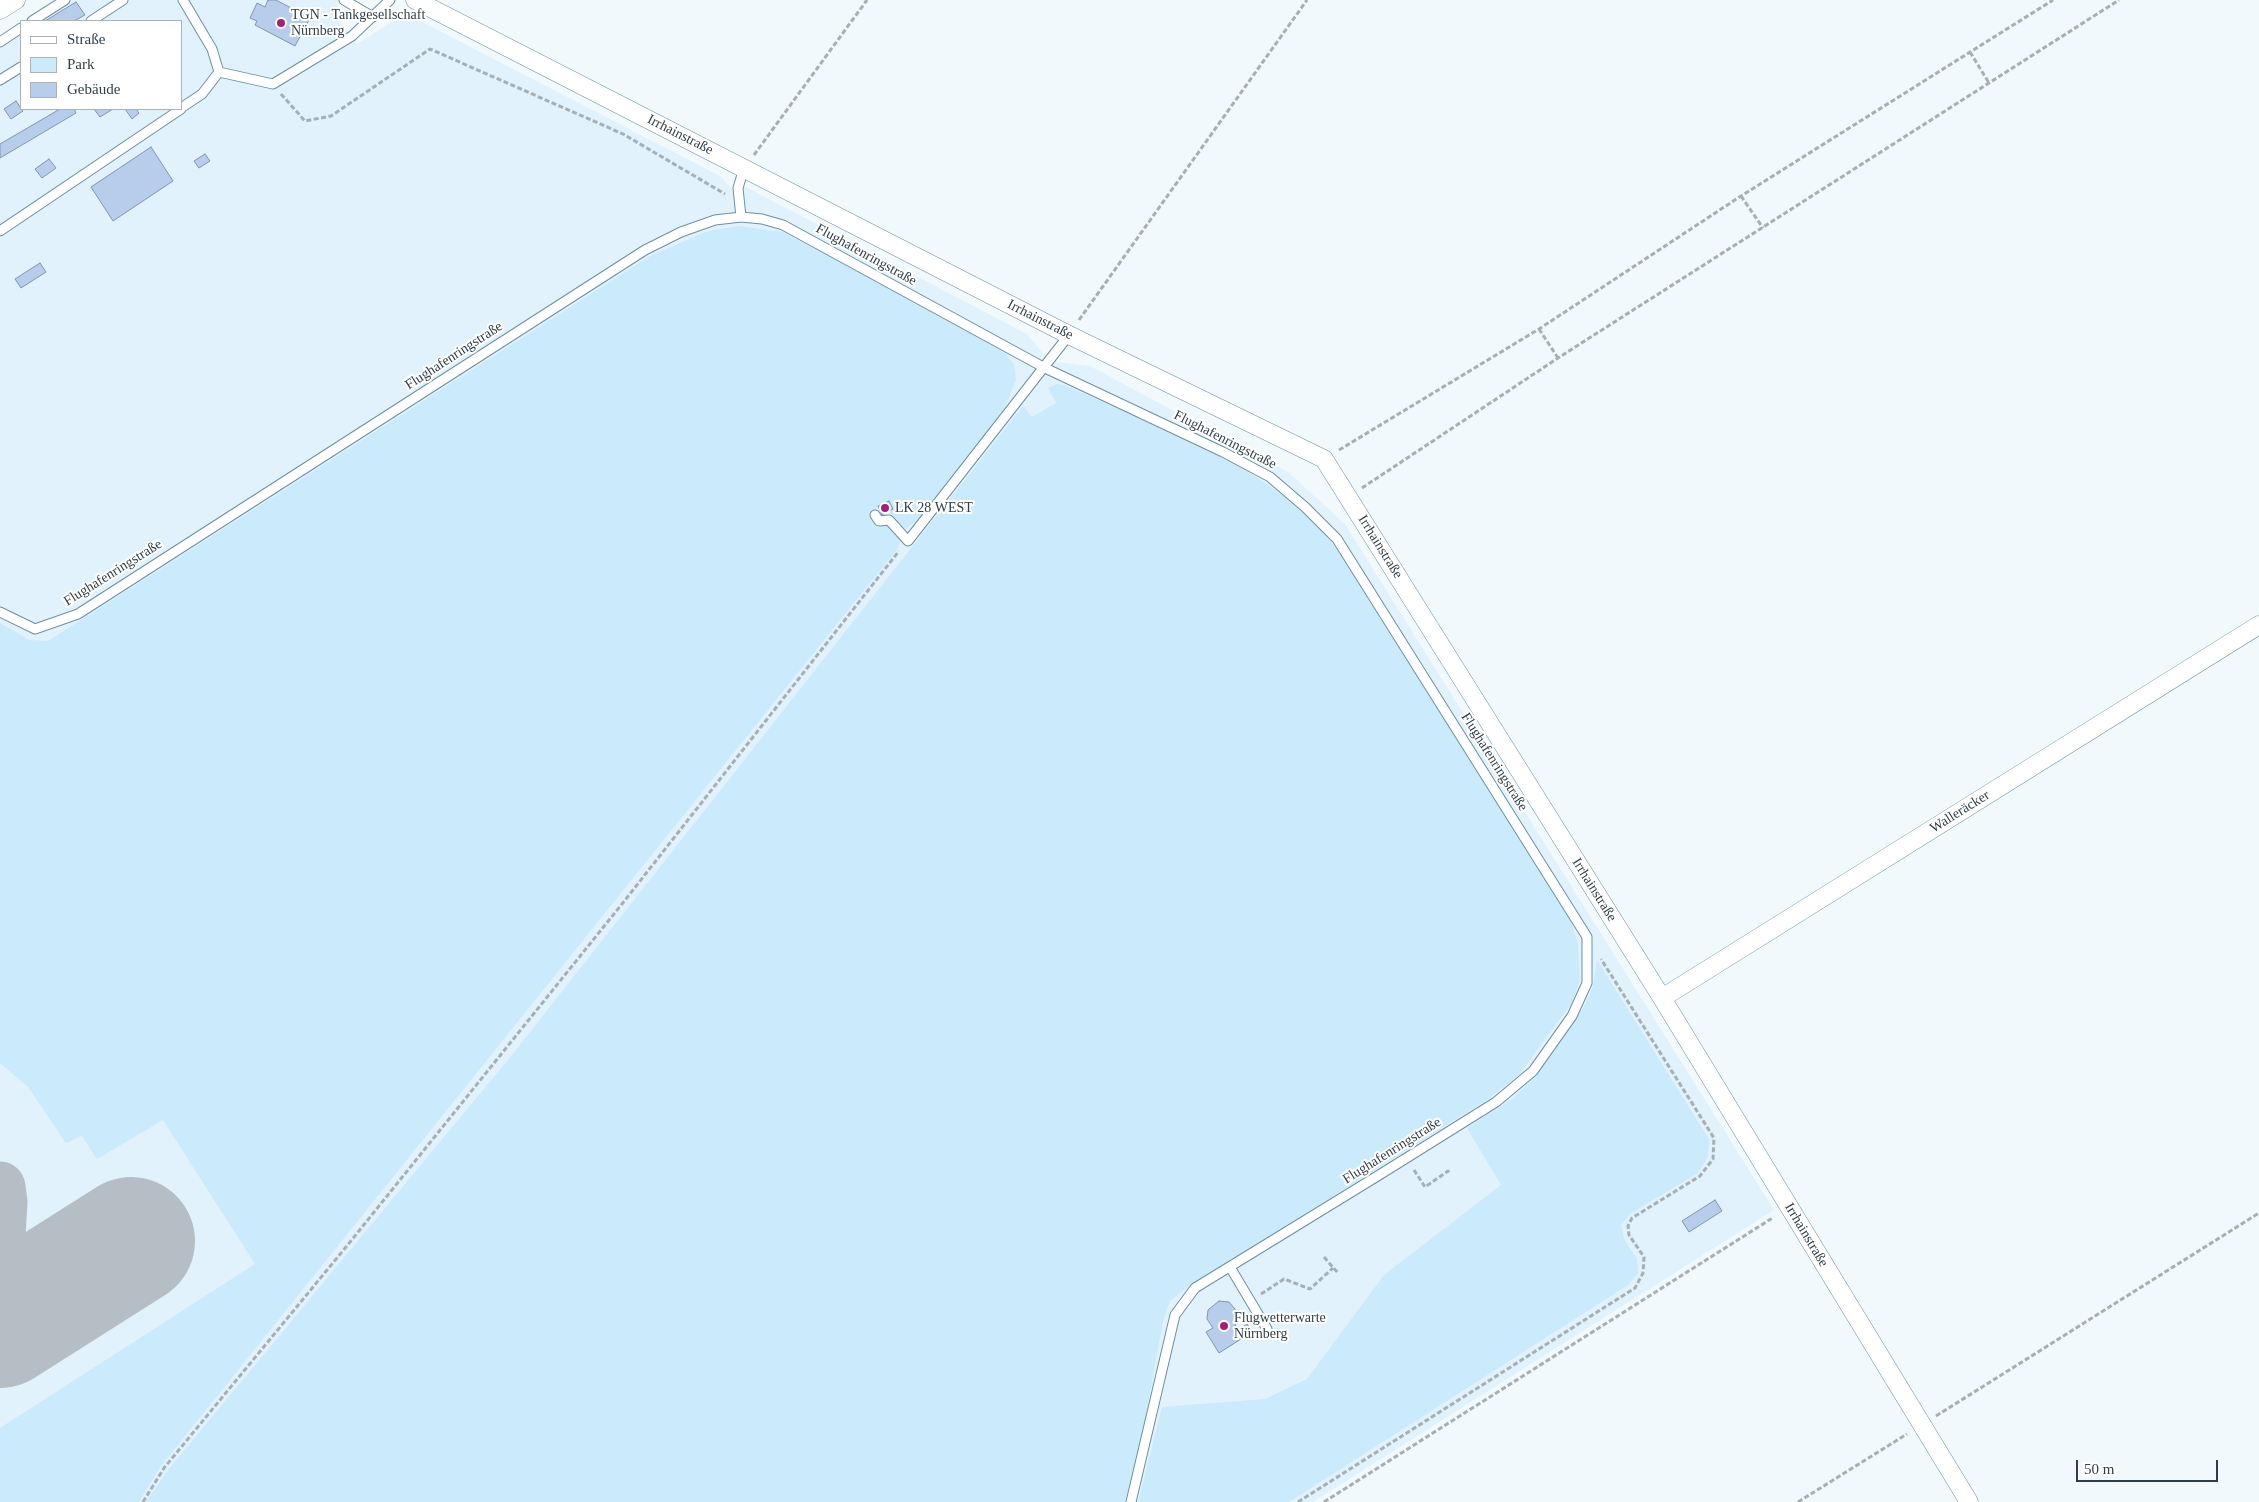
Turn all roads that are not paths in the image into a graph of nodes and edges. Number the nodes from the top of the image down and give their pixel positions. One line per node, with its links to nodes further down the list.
1 (16, 0): 8 (street)
2 (65, 0): 10 (lane)
3 (123, 0): 11 (lane)
4 (183, 0): 15 (lane)
5 (344, 0): 9 (lane)
6 (390, 0): 9 (lane)
7 (415, 0): 19 (street, Irrhainstraße)
8 (0, 10)
9 (372, 17): 15 (lane)
10 (34, 20)
11 (93, 20)
12 (20, 29): 13 (lane)
13 (0, 42)
14 (20, 67): 16 (lane)
15 (219, 72): 17 (lane)
16 (0, 80)
17 (182, 108)
18 (180, 110): 21 (lane)
19 (744, 168): 20 (lane); 22 (street, Irrhainstraße)
20 (741, 217): 23 (lane, Flughafenringstraße); 25 (lane, Flughafenringstraße)
21 (0, 231)
22 (1069, 335): 23 (lane); 27 (street, Irrhainstraße)
23 (1045, 368): 24 (lane); 28 (lane, Flughafenringstraße)
24 (875, 515)
25 (0, 612)
26 (2259, 625): 27 (street, Walleräcker)
27 (1662, 998): 31 (street, Irrhainstraße)
28 (1230, 1266): 29 (lane); 30 (lane, Flughafenringstraße)
29 (1267, 1329)
30 (1131, 1502)
31 (1969, 1502)

